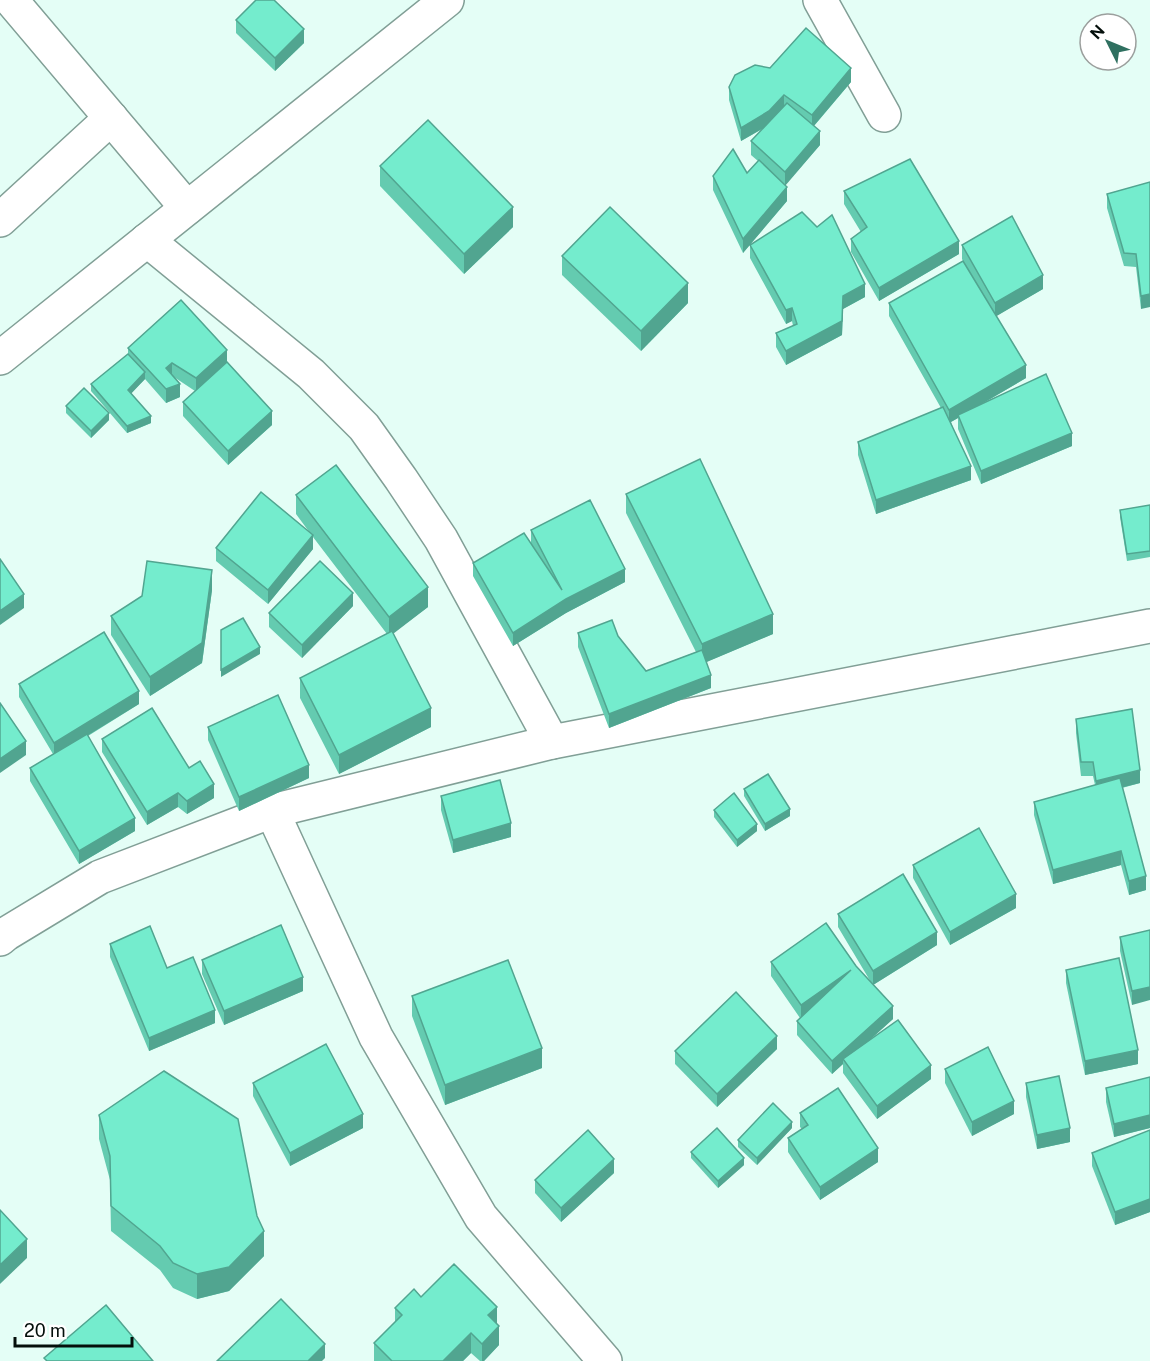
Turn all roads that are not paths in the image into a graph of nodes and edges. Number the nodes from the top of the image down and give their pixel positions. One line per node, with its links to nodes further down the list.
1 (11, 0): 5 (main road)
2 (447, 0): 6 (main road)
3 (820, 0): 4 (main road)
4 (884, 115)
5 (111, 118): 6 (main road); 7 (main road)
6 (187, 208): 8 (main road)
7 (0, 220)
8 (147, 240): 9 (main road); 11 (main road)
9 (0, 358)
10 (1150, 626): 11 (main road)
11 (552, 742): 12 (main road)
12 (272, 811): 13 (main road); 14 (main road)
13 (0, 939)
14 (605, 1361)

